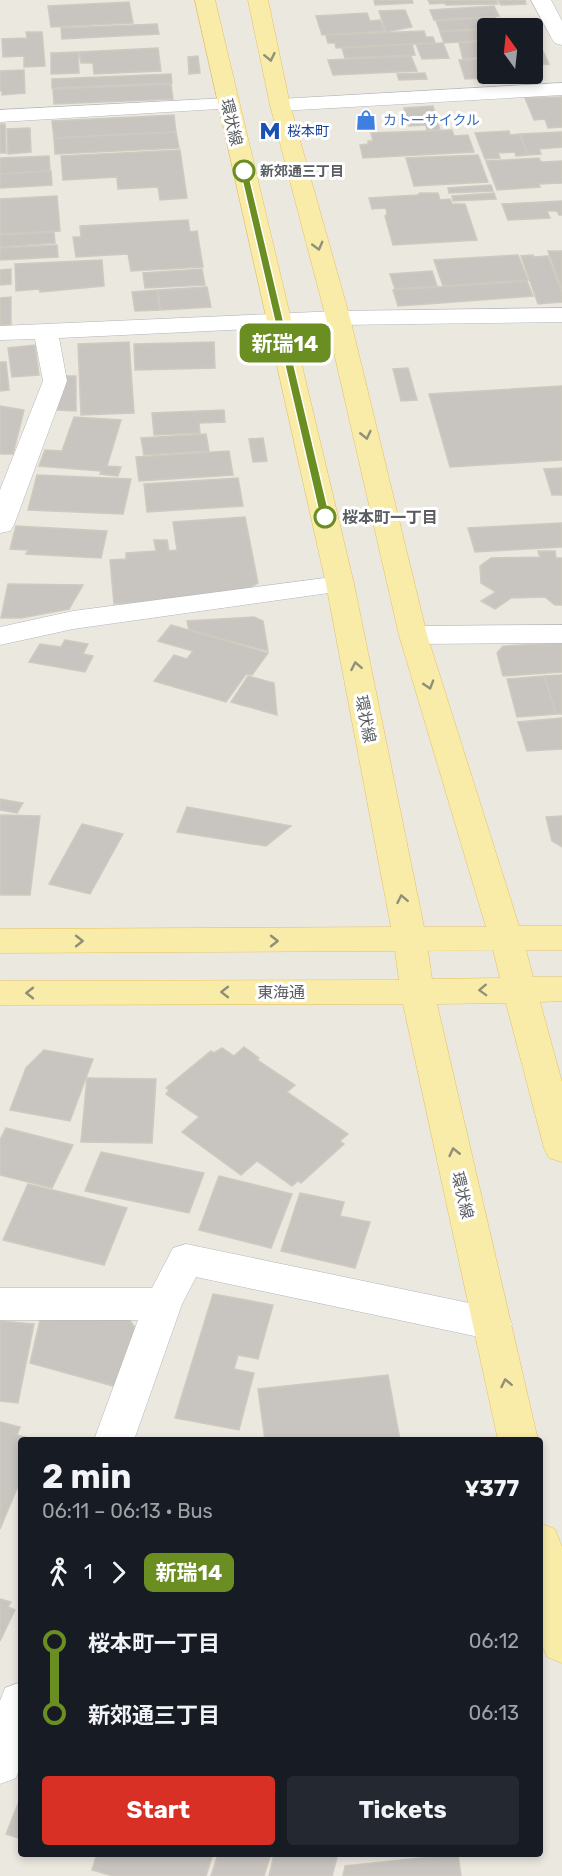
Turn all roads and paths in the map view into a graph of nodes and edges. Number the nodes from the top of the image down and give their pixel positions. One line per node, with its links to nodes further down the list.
1 (205, 0): 6 (main road, 環状線)
2 (258, 0): 7 (main road, one-way to 7)
3 (541, 0): 4 (street)
4 (562, 39)
5 (562, 89): 7 (street)
6 (228, 104): 8 (street); 11 (main road, 環状線)
7 (280, 105): 10 (main road, one-way to 10)
8 (0, 116)
9 (562, 315): 10 (street)
10 (338, 318): 11 (street); 17 (main road, one-way to 17)
11 (280, 320): 12 (street); 15 (main road, 環状線)
12 (46, 331): 13 (street); 14 (street)
13 (0, 333)
14 (1, 521)
15 (340, 584): 18 (street); 21 (main road, 環状線, one-way to 15)
16 (562, 634): 17 (street)
17 (413, 635): 19 (main road, one-way to 19)
18 (0, 636)
19 (506, 938): 20 (main road); 21 (main road); 24 (main road)
20 (562, 938)
21 (410, 940): 22 (main road, one-way to 21); 25 (main road, 環状線)
22 (0, 941)
23 (562, 988): 24 (main road, 東海通)
24 (520, 989): 25 (main road, 東海通, one-way to 25); 27 (main road)
25 (417, 992): 26 (main road, 東海通, one-way to 26); 30 (main road, 環状線, one-way to 25)
26 (0, 993)
27 (562, 1148)
28 (0, 1304): 29 (street)
29 (162, 1304): 30 (street); 31 (street)
30 (493, 1324): 32 (main road, 環状線, one-way to 30)
31 (115, 1437)
32 (517, 1437)
33 (543, 1556): 34 (main road)
34 (562, 1643)
35 (18, 1711): 36 (street)
36 (0, 1762)

